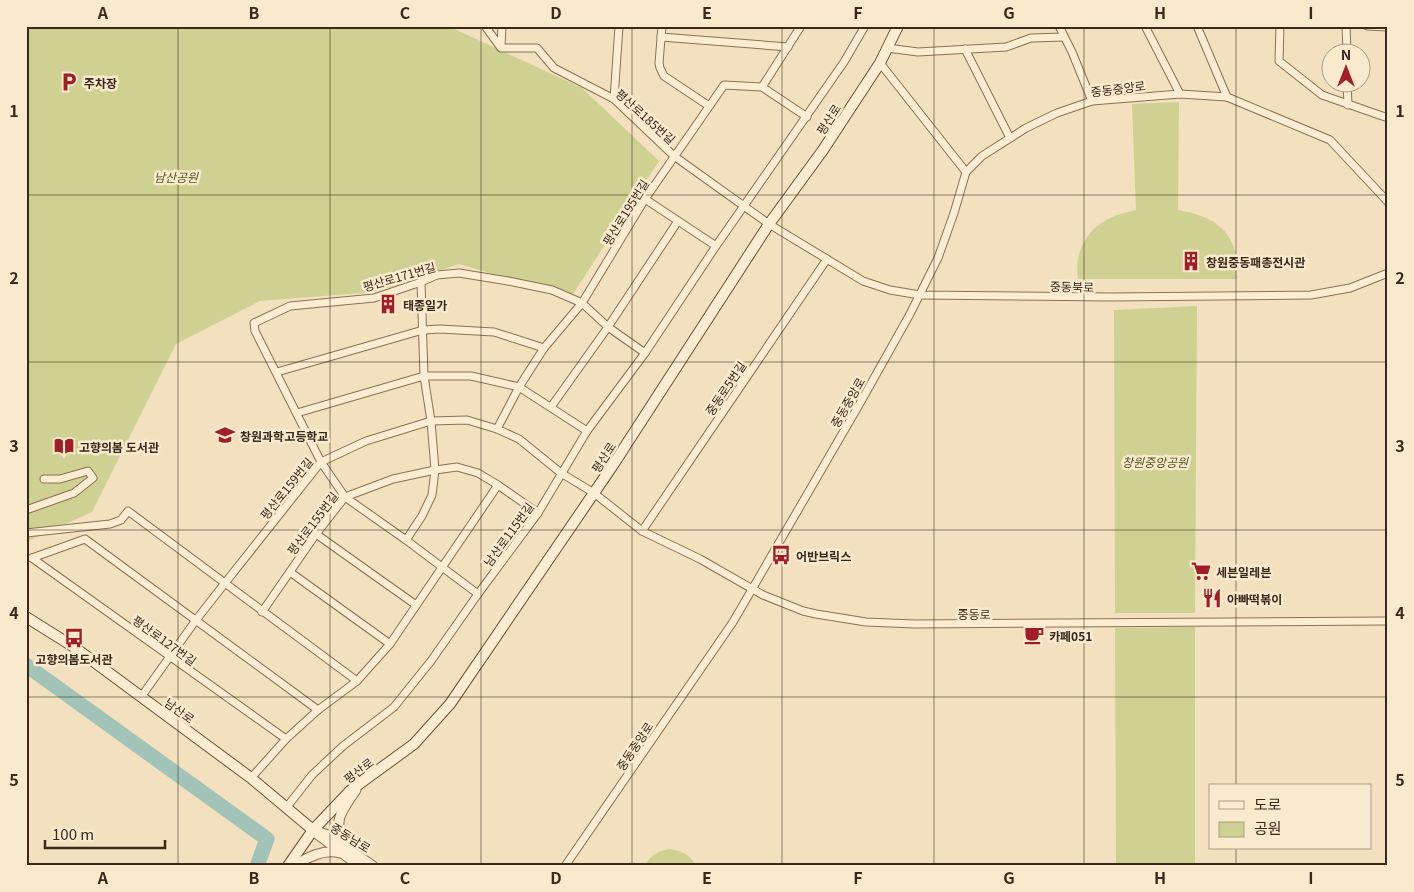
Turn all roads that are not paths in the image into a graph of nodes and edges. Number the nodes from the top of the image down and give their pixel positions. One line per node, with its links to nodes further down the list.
1 (485, 26): 19 (street)
2 (502, 26): 19 (street)
3 (619, 26): 27 (street)
4 (662, 26): 16 (street)
5 (801, 26): 18 (street)
6 (865, 26): 31 (street, 남산로115번길)
7 (898, 26): 20 (main road, 평산로)
8 (1059, 26): 15 (street)
9 (1145, 26): 25 (street)
10 (1196, 26): 26 (street)
11 (1280, 26): 29 (street)
12 (1346, 26): 17 (street)
13 (1367, 26): 14 (street)
14 (1388, 27)
15 (1064, 36): 21 (street); 28 (street)
16 (661, 37): 18 (street); 30 (street)
17 (1347, 42)
18 (788, 47): 23 (street)
19 (501, 48): 27 (street, 평산로185번길)
20 (887, 48): 21 (street); 22 (main road, 평산로)
21 (965, 49): 33 (street)
22 (880, 63): 35 (street); 40 (main road, 평산로)
23 (762, 87): 30 (street, 평산로195번길); 31 (street)
24 (1347, 92): 29 (street)
25 (1180, 94): 26 (street, 중동중앙로); 28 (street, 중동중앙로)
26 (1227, 97): 37 (street, 중동중앙로)
27 (614, 99): 34 (street, 평산로185번길)
28 (1092, 101): 33 (street, 중동중앙로)
29 (1348, 105): 32 (street)
30 (709, 106): 34 (street, 평산로195번길)
31 (807, 117): 38 (street, 남산로115번길)
32 (1388, 118)
33 (1010, 138): 35 (street, 중동중앙로)
34 (674, 156): 36 (street, 평산로195번길); 38 (street, 평산로185번길)
35 (966, 172): 45 (street, 중동중앙로)
36 (645, 198): 39 (street); 46 (street, 평산로195번길)
37 (1388, 202)
38 (744, 207): 40 (street, 평산로185번길); 41 (street, 남산로115번길)
39 (678, 221): 41 (street); 47 (street)
40 (769, 224): 42 (street, 중동북로); 64 (main road, 평산로)
41 (716, 246): 50 (street, 남산로115번길)
42 (828, 259): 45 (street, 중동북로); 68 (street, 중동로5번길)
43 (1388, 272): 45 (street, 중동북로)
44 (421, 282): 46 (street, 평산로171번길); 48 (street); 51 (street, 평산로171번길)
45 (920, 295): 75 (street, 중동중앙로)
46 (582, 303): 47 (street, 평산로171번길); 49 (street, 평산로195번길)
47 (608, 327): 50 (street, 평산로171번길); 54 (street)
48 (423, 330): 49 (street); 51 (street); 52 (street)
49 (544, 348): 53 (street, 평산로195번길)
50 (645, 353): 58 (street, 남산로115번길)
51 (277, 372): 55 (street)
52 (424, 376): 53 (street); 55 (street); 56 (street)
53 (520, 387): 54 (street); 57 (street, 평산로195번길)
54 (551, 407): 58 (street)
55 (297, 413): 59 (street)
56 (431, 421): 57 (street, 평산로159번길); 59 (street, 평산로159번길); 60 (street)
57 (497, 429): 61 (street, 평산로159번길)
58 (587, 431): 61 (street, 남산로115번길)
59 (321, 462): 65 (street); 74 (street, 평산로159번길)
60 (435, 470): 63 (street, 평산로155번길); 65 (street, 평산로155번길); 71 (street)
61 (561, 473): 64 (street, 평산로159번길); 67 (street, 남산로115번길)
62 (44, 479): 66 (street)
63 (498, 485): 67 (street, 평산로155번길); 72 (street)
64 (594, 493): 68 (street, 중동로); 89 (main road, 평산로)
65 (345, 497): 70 (street, 평산로155번길); 71 (street)
66 (26, 510)
67 (538, 513): 76 (street, 남산로115번길)
68 (642, 531): 75 (street, 중동로)
69 (26, 533): 74 (street)
70 (316, 534): 73 (street, 평산로155번길); 77 (street)
71 (406, 540): 72 (street)
72 (442, 567): 76 (street); 77 (street)
73 (290, 572): 78 (street, 평산로155번길); 82 (street)
74 (225, 583): 78 (street); 80 (street, 평산로159번길)
75 (751, 589): 81 (street, 중동로); 97 (street, 중동중앙로)
76 (478, 594): 90 (street, 남산로115번길)
77 (416, 606): 82 (street)
78 (262, 612): 84 (street)
79 (26, 617): 85 (main road, 남산로)
80 (196, 620): 83 (street, 평산로159번길); 83 (street, 평산로127번길); 86 (street)
81 (1388, 621)
82 (390, 644): 84 (street)
83 (170, 657): 85 (street, 평산로159번길); 87 (street, 평산로127번길)
84 (357, 681): 86 (street)
85 (141, 697): 88 (main road, 남산로)
86 (318, 710): 87 (street)
87 (286, 739): 88 (street)
88 (251, 778): 90 (main road, 남산로)
89 (360, 784): 91 (main road, 평산로); 92 (street)
90 (286, 808): 91 (main road, 남산로)
91 (313, 830): 92 (street, 중동남로); 93 (main road, 평산로)
92 (344, 850): 94 (street); 95 (street, 중동남로); 96 (street, 중동남로)
93 (288, 866)
94 (294, 866)
95 (359, 866)
96 (373, 866)
97 (565, 866)

